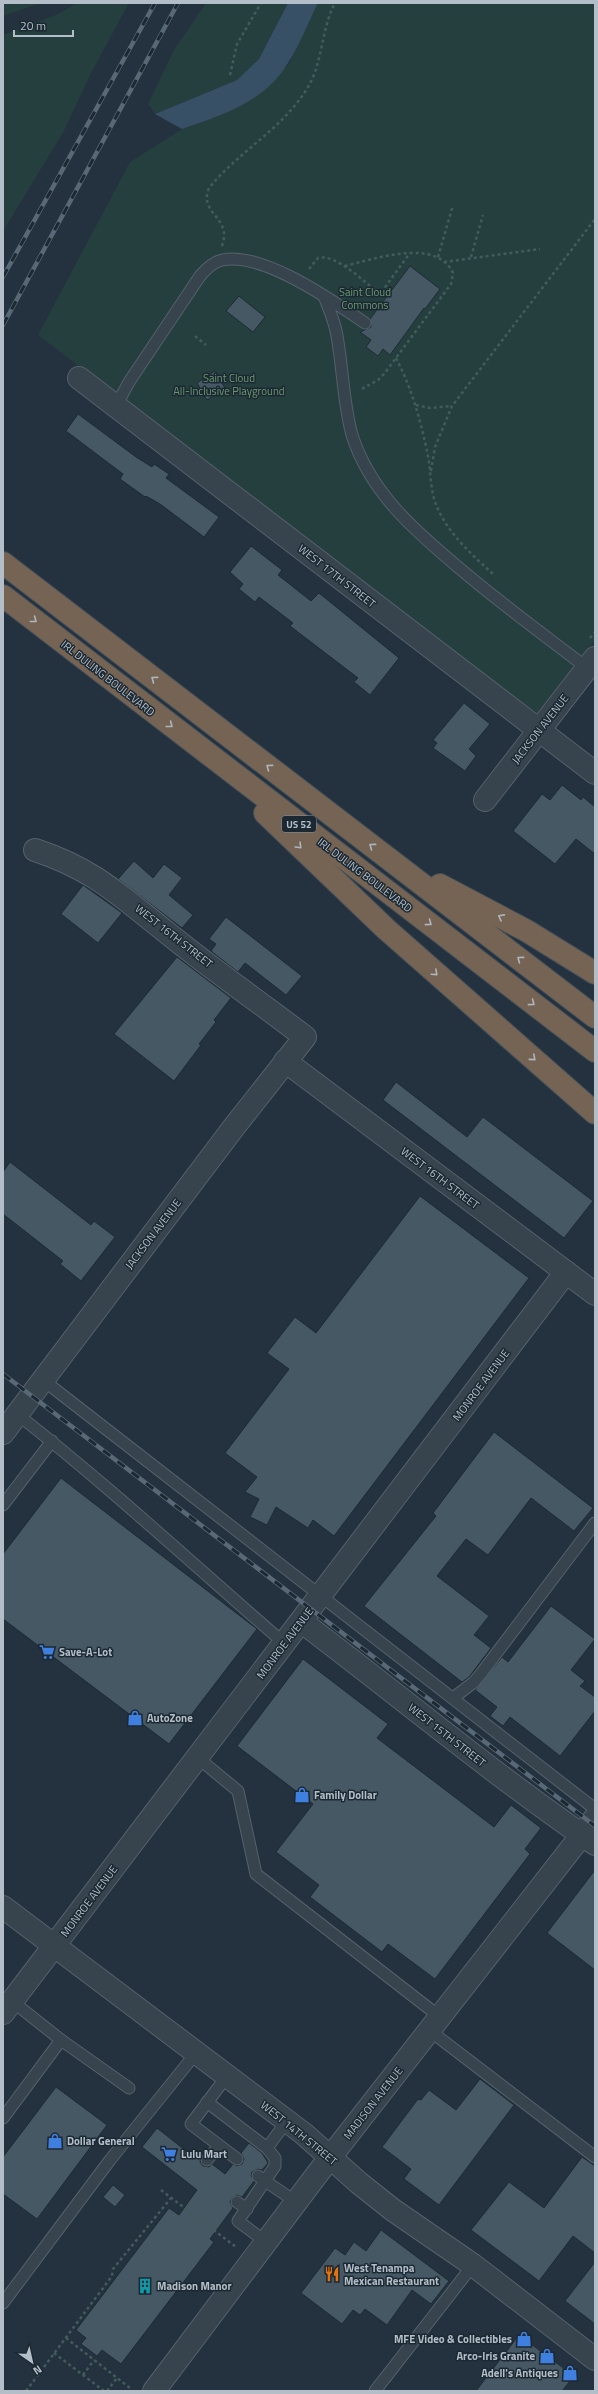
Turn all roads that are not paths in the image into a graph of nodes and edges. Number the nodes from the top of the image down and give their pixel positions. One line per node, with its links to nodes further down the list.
1 (324, 296): 2 (lane); 4 (lane); 7 (lane)
2 (365, 323)
3 (79, 378): 4 (street, WEST 17TH STREET)
4 (116, 406): 8 (street, WEST 17TH STREET)
5 (3, 563): 13 (highway, US 52, one-way to 5)
6 (3, 596): 9 (highway, IRL DULING BOULEVARD / US 52, one-way to 9)
7 (591, 663): 8 (street, JACKSON AVENUE)
8 (539, 731): 10 (street, WEST 17TH STREET); 11 (street, JACKSON AVENUE)
9 (202, 750): 17 (highway, IRL DULING BOULEVARD / US 52, one-way to 17); 19 (highway, one-way to 19)
10 (595, 773)
11 (485, 800)
12 (35, 850): 16 (street, WEST 16TH STREET)
13 (390, 860): 14 (highway, one-way to 13); 15 (highway, US 52, one-way to 13)
14 (595, 973)
15 (595, 1017)
16 (305, 1037): 18 (street, JACKSON AVENUE)
17 (595, 1051)
18 (285, 1061): 20 (street, WEST 16TH STREET); 22 (street, JACKSON AVENUE)
19 (595, 1113)
20 (566, 1272): 21 (street, WEST 16TH STREET); 28 (street, MONROE AVENUE)
21 (595, 1294)
22 (43, 1380): 23 (street, JACKSON AVENUE); 28 (lane)
23 (17, 1414): 24 (street, JACKSON AVENUE); 25 (lane)
24 (3, 1433)
25 (52, 1441): 26 (lane); 30 (lane)
26 (3, 1505)
27 (595, 1523): 31 (lane)
28 (322, 1595): 29 (street, MONROE AVENUE); 31 (lane)
29 (302, 1622): 30 (street, MONROE AVENUE); 33 (street, WEST 15TH STREET)
30 (285, 1644): 32 (street, MONROE AVENUE)
31 (453, 1698): 33 (lane)
32 (198, 1758): 35 (street, MONROE AVENUE); 37 (lane)
33 (593, 1824): 37 (street, MADISON AVENUE)
34 (3, 1907): 35 (street, WEST 14TH STREET)
35 (54, 1946): 36 (street, MONROE AVENUE); 39 (street, WEST 14TH STREET)
36 (8, 2007): 38 (lane)
37 (435, 2024): 47 (street, MADISON AVENUE); 48 (lane)
38 (61, 2040): 41 (lane); 43 (lane)
39 (196, 2053): 40 (street, WEST 14TH STREET); 55 (lane)
40 (227, 2076): 42 (lane); 44 (street, WEST 14TH STREET)
41 (129, 2088)
42 (207, 2102): 45 (lane); 46 (lane)
43 (3, 2118)
44 (287, 2121): 46 (lane); 47 (street, WEST 14TH STREET)
45 (219, 2146): 49 (lane); 50 (lane)
46 (267, 2148): 51 (lane)
47 (331, 2157): 52 (street, MADISON AVENUE); 54 (street, WEST 14TH STREET)
48 (595, 2157)
49 (236, 2159)
50 (207, 2160)
51 (262, 2178): 52 (lane); 53 (lane)
52 (296, 2202): 53 (street, MADISON AVENUE)
53 (266, 2242): 57 (street, MADISON AVENUE)
54 (473, 2265): 56 (street, WEST 14TH STREET); 58 (lane)
55 (3, 2303)
56 (595, 2359)
57 (154, 2391)
58 (375, 2391)

